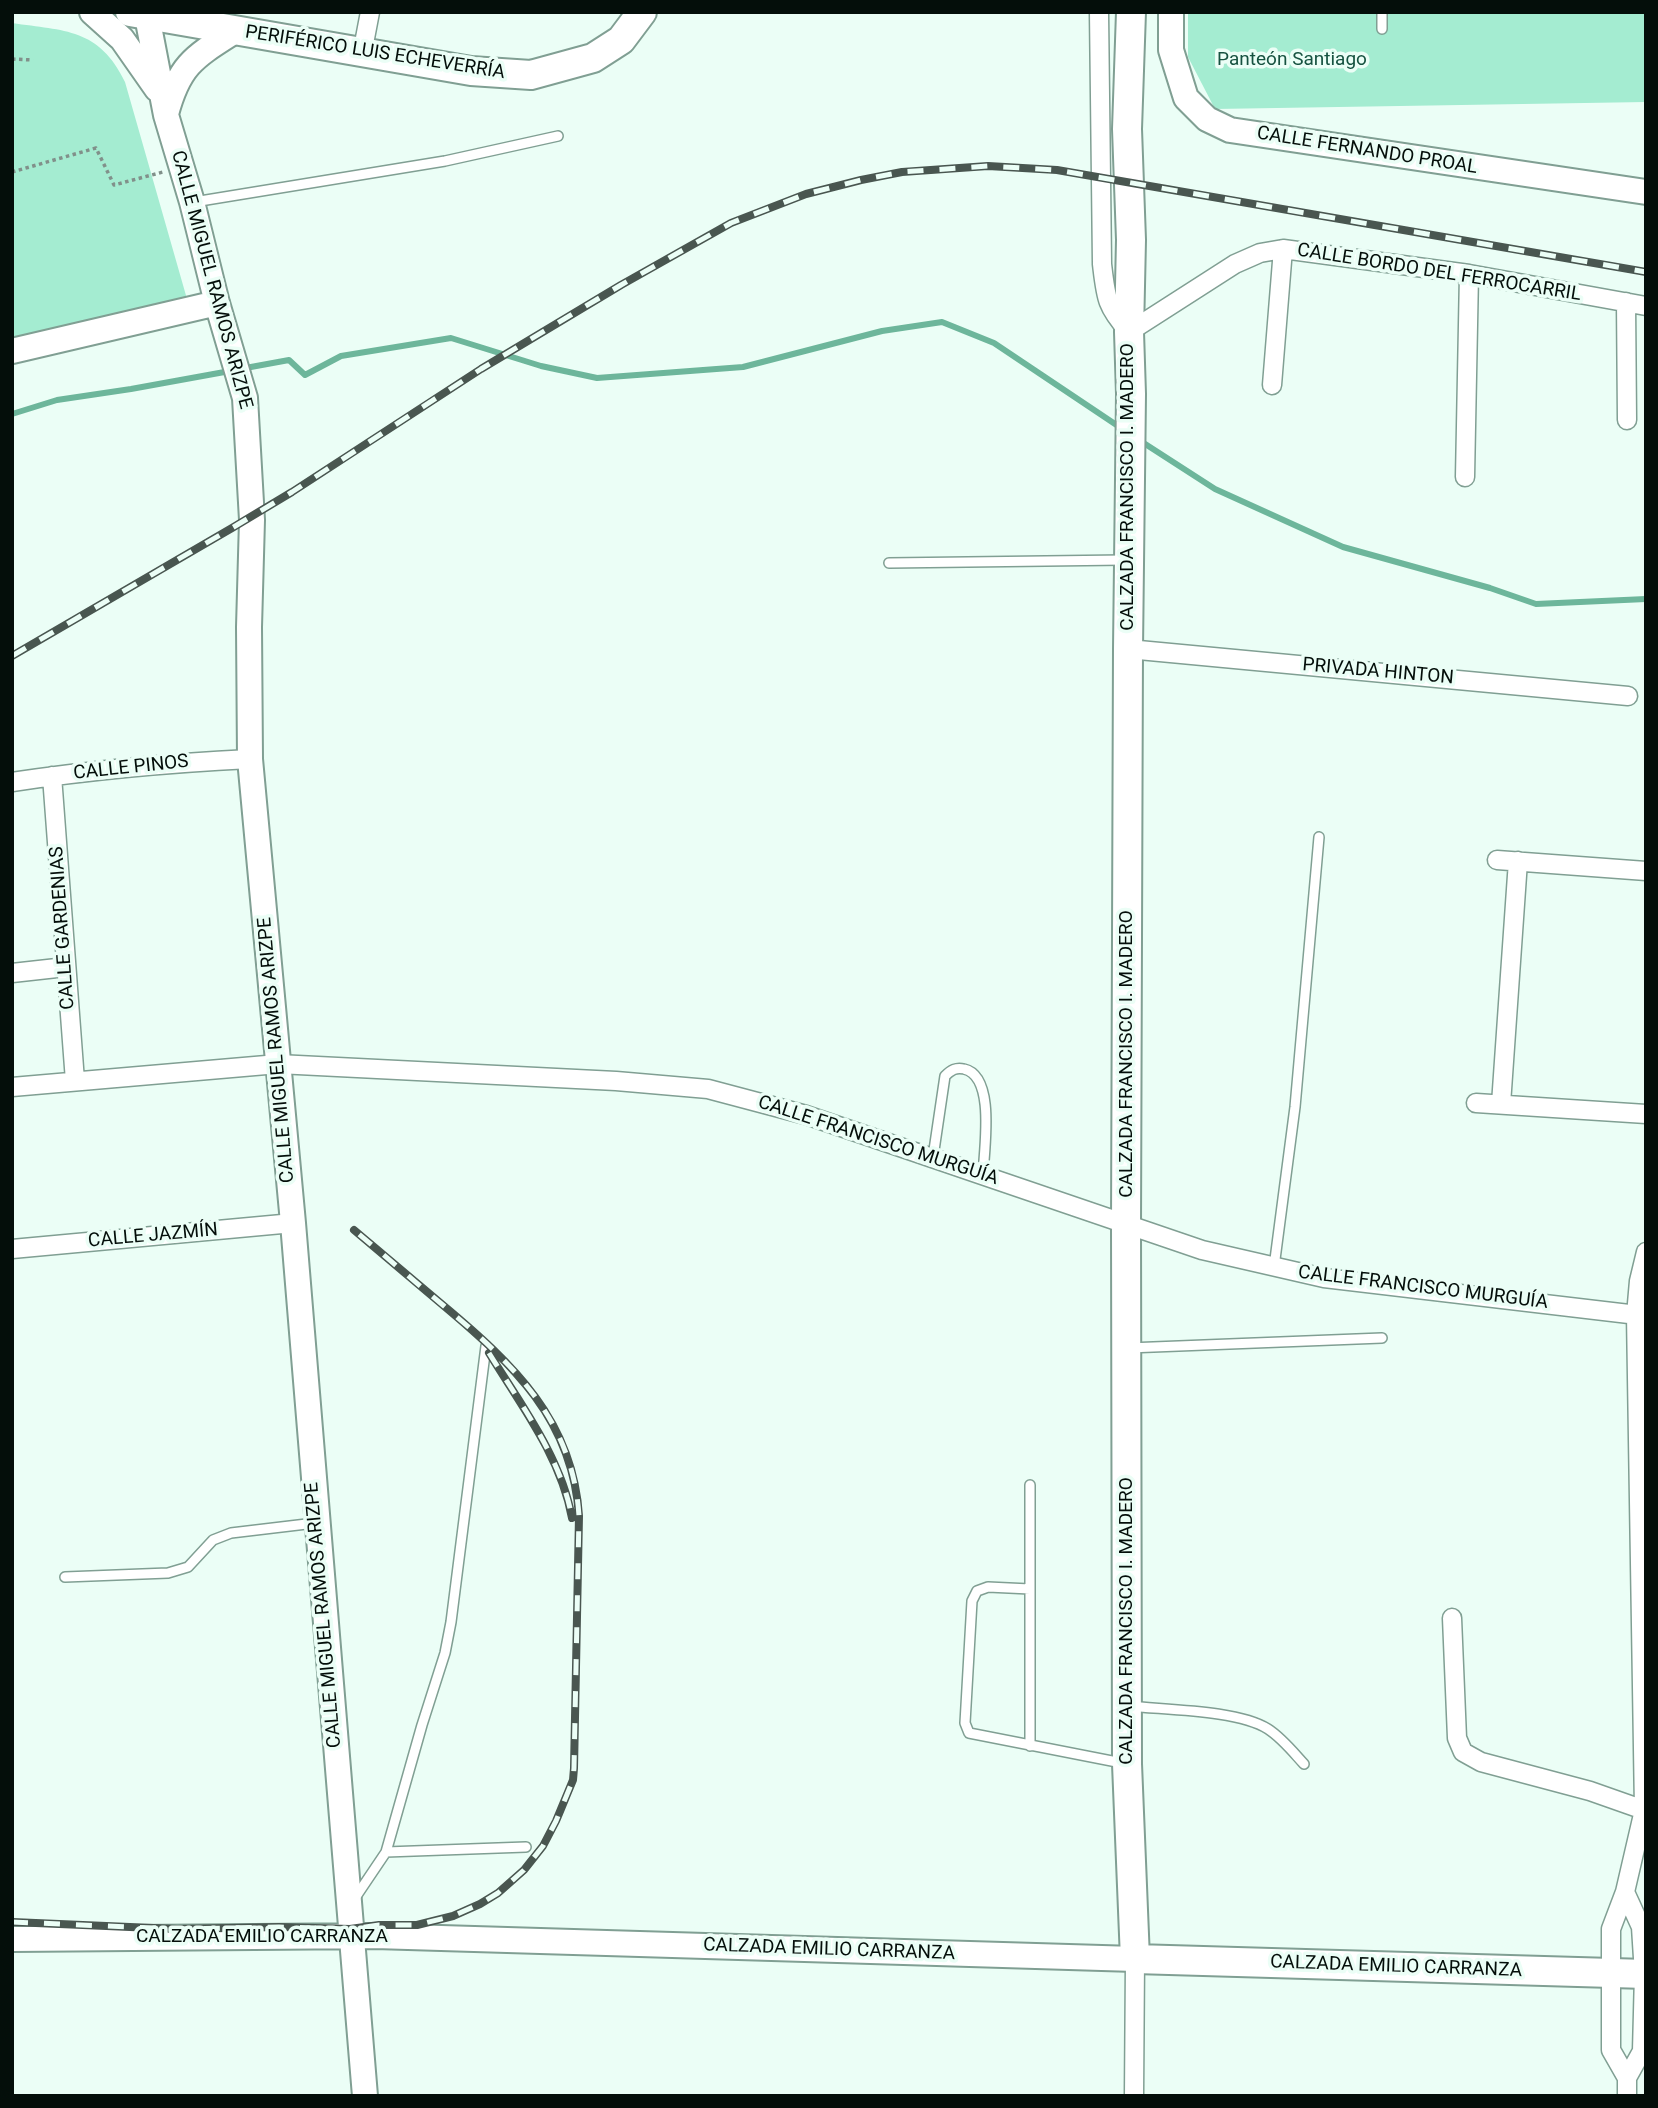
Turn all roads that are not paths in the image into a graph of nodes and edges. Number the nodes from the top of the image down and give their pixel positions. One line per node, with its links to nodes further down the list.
1 (92, 12): 12 (main road)
2 (370, 12): 11 (street)
3 (642, 12): 11 (main road, PERIFÉRICO LUIS ECHEVERRÍA)
4 (1099, 12): 21 (street)
5 (1131, 12): 21 (main road, CALZADA FRANCISCO I. MADERO)
6 (1171, 12): 14 (main road, CALLE FERNANDO PROAL)
7 (1382, 12): 9 (lane)
8 (138, 14): 10 (main road, PERIFÉRICO LUIS ECHEVERRÍA); 12 (main road, CALLE MIGUEL RAMOS ARIZPE)
9 (1382, 29)
10 (235, 31): 11 (main road, PERIFÉRICO LUIS ECHEVERRÍA); 12 (main road)
11 (362, 54)
12 (164, 106): 15 (main road, CALLE MIGUEL RAMOS ARIZPE)
13 (558, 136): 15 (lane)
14 (1646, 192)
15 (192, 202): 19 (main road, CALLE MIGUEL RAMOS ARIZPE)
16 (1283, 249): 17 (street, CALLE BORDO DEL FERROCARRIL); 21 (street, CALLE BORDO DEL FERROCARRIL); 23 (street)
17 (1469, 274): 18 (street, CALLE BORDO DEL FERROCARRIL); 25 (street)
18 (1626, 302): 20 (street, CALLE BORDO DEL FERROCARRIL); 24 (street)
19 (217, 303): 22 (main road); 30 (main road, CALLE MIGUEL RAMOS ARIZPE)
20 (1646, 306)
21 (1129, 332): 26 (main road, CALZADA FRANCISCO I. MADERO)
22 (12, 351)
23 (1272, 385)
24 (1627, 420)
25 (1465, 477)
26 (1129, 560): 27 (lane); 28 (main road, CALZADA FRANCISCO I. MADERO)
27 (889, 563)
28 (1128, 649): 29 (street, PRIVADA HINTON); 48 (main road, CALZADA FRANCISCO I. MADERO)
29 (1628, 695)
30 (250, 759): 31 (street, CALLE PINOS); 39 (main road, CALLE MIGUEL RAMOS ARIZPE)
31 (52, 776): 32 (street, CALLE PINOS); 37 (street, CALLE GARDENIAS)
32 (12, 782)
33 (1319, 837): 51 (lane)
34 (1497, 860): 35 (street)
35 (1518, 861): 36 (street); 43 (street)
36 (1646, 871)
37 (66, 967): 38 (street); 40 (street, CALLE GARDENIAS)
38 (12, 973)
39 (278, 1064): 40 (street, CALLE FRANCISCO MURGUÍA); 45 (street, CALLE FRANCISCO MURGUÍA); 47 (main road, CALLE MIGUEL RAMOS ARIZPE)
40 (75, 1081): 41 (street, CALLE FRANCISCO MURGUÍA)
41 (12, 1087)
42 (1476, 1103): 43 (street)
43 (1501, 1104): 44 (street)
44 (1646, 1115)
45 (933, 1157): 46 (street, CALLE FRANCISCO MURGUÍA); 46 (lane)
46 (983, 1175): 48 (street, CALLE FRANCISCO MURGUÍA)
47 (293, 1223): 49 (street, CALLE JAZMÍN); 57 (main road, CALLE MIGUEL RAMOS ARIZPE)
48 (1126, 1225): 51 (street, CALLE FRANCISCO MURGUÍA); 55 (main road, CALZADA FRANCISCO I. MADERO)
49 (12, 1249)
50 (1646, 1252): 52 (street)
51 (1274, 1268): 52 (street, CALLE FRANCISCO MURGUÍA)
52 (1641, 1315): 65 (street)
53 (1381, 1338): 55 (lane)
54 (486, 1346): 67 (lane)
55 (1127, 1348): 61 (main road, CALZADA FRANCISCO I. MADERO)
56 (1030, 1485): 59 (lane)
57 (317, 1522): 58 (lane); 69 (main road, CALLE MIGUEL RAMOS ARIZPE)
58 (65, 1577)
59 (1030, 1590): 62 (lane); 62 (lane)
60 (1452, 1618): 65 (street)
61 (1127, 1706): 63 (lane); 64 (main road, CALZADA FRANCISCO I. MADERO)
62 (1030, 1745): 64 (lane)
63 (1304, 1763)
64 (1127, 1764): 72 (main road, CALZADA FRANCISCO I. MADERO)
65 (1644, 1810): 68 (street)
66 (526, 1847): 67 (lane)
67 (386, 1852): 69 (lane)
68 (1625, 1892): 73 (street); 74 (street)
69 (348, 1907): 70 (main road, CALLE MIGUEL RAMOS ARIZPE)
70 (351, 1936): 71 (main road, CALZADA EMILIO CARRANZA); 72 (main road, CALZADA EMILIO CARRANZA); 76 (main road, CALLE MIGUEL RAMOS ARIZPE)
71 (12, 1938)
72 (1135, 1959): 73 (main road, CALZADA EMILIO CARRANZA); 77 (street, CALZADA FRANCISCO I. MADERO)
73 (1612, 1974): 74 (main road, CALZADA EMILIO CARRANZA); 75 (street)
74 (1645, 1974): 75 (street)
75 (1627, 2087)
76 (365, 2096)
77 (1134, 2096)

